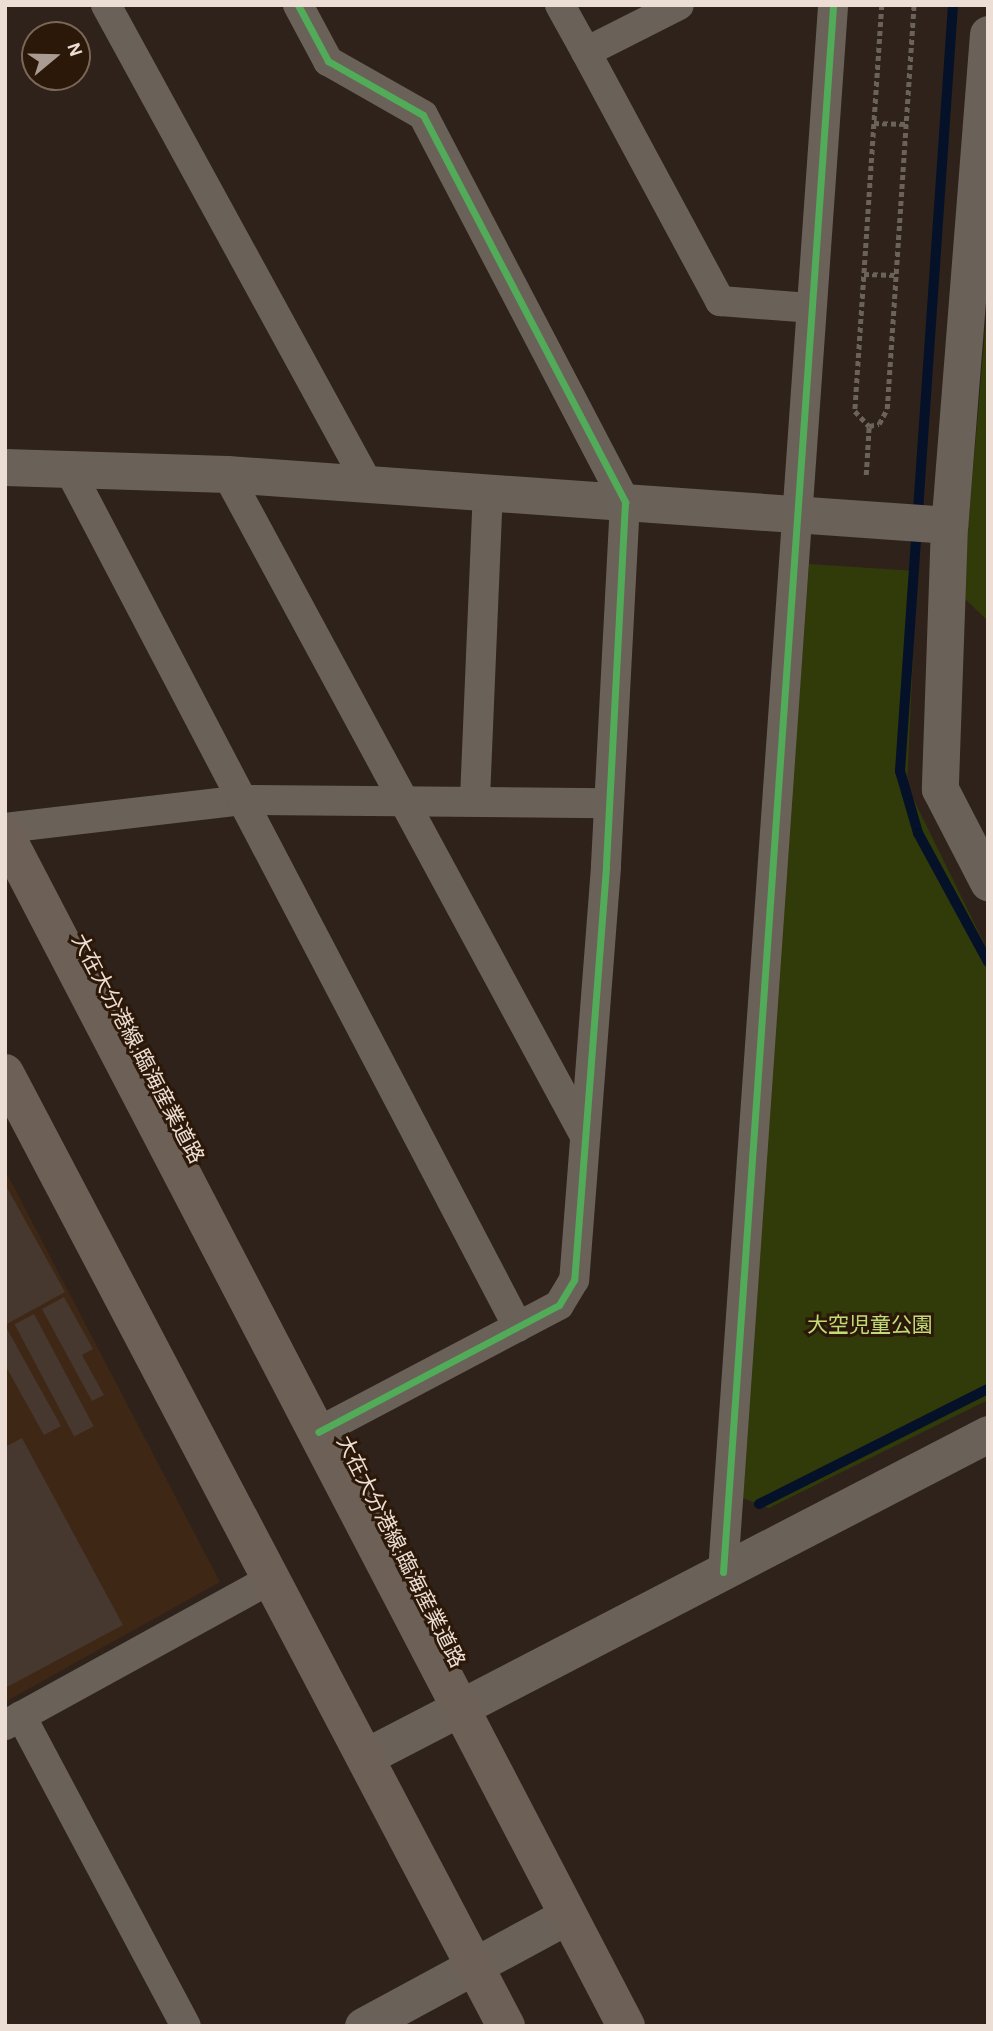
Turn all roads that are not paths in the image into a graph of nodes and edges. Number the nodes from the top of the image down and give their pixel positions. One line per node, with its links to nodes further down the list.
1 (106, 5): 12 (street)
2 (298, 5): 14 (street)
3 (560, 5): 7 (street)
4 (678, 5): 7 (street)
5 (833, 5): 8 (street)
6 (988, 34): 16 (street)
7 (586, 52): 8 (street)
8 (810, 307): 15 (street)
9 (5, 467): 10 (street)
10 (70, 471): 11 (street); 19 (street)
11 (227, 474): 12 (street); 17 (street)
12 (368, 484): 13 (street)
13 (488, 493): 14 (street); 18 (street)
14 (625, 502): 15 (street); 20 (street)
15 (795, 514): 16 (street); 29 (street)
16 (949, 525): 23 (street)
17 (404, 797): 18 (street); 19 (street); 25 (street)
18 (475, 799): 20 (street)
19 (242, 800): 21 (street); 26 (street)
20 (607, 803): 25 (street)
21 (5, 828)
22 (5, 834): 27 (main road, 大在大分港線;臨海産業道路)
23 (988, 882)
24 (5, 1073): 30 (main road)
25 (585, 1136): 26 (street)
26 (518, 1327): 27 (street)
27 (318, 1432): 31 (main road, 大在大分港線;臨海産業道路)
28 (988, 1434): 29 (street)
29 (723, 1572): 31 (street)
30 (272, 1578): 32 (street); 33 (main road)
31 (461, 1708): 33 (street); 34 (main road, 大在大分港線;臨海産業道路)
32 (13, 1721): 36 (street)
33 (365, 1757): 35 (main road)
34 (568, 1915): 35 (street); 39 (main road, 大在大分港線;臨海産業道路)
35 (474, 1966): 37 (street); 38 (main road)
36 (186, 2026)
37 (363, 2026)
38 (506, 2026)
39 (626, 2026)

